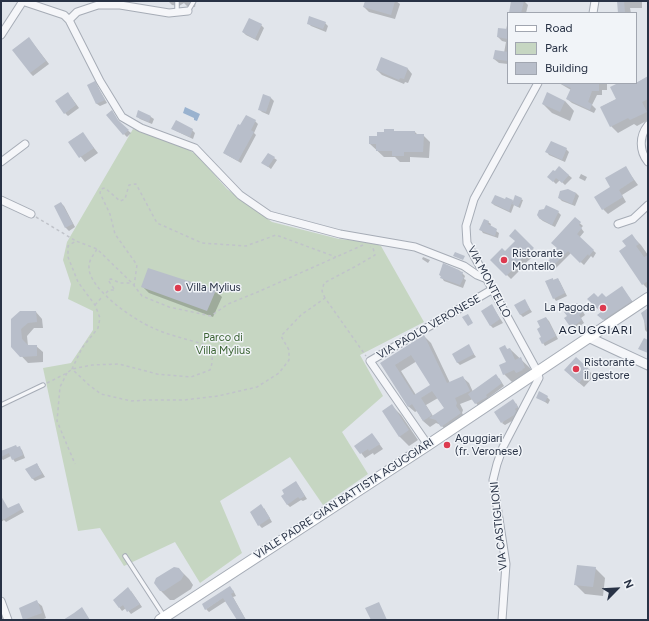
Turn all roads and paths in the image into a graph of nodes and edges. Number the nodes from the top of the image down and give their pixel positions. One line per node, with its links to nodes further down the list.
1 (22, 1): 8 (street); 9 (street)
2 (177, 1): 6 (lane)
3 (194, 1): 5 (lane)
4 (595, 1): 7 (street)
5 (188, 11): 6 (street)
6 (177, 12): 8 (street)
7 (593, 12)
8 (69, 20): 22 (street)
9 (1, 35)
10 (537, 84): 22 (street, VIA MONTELLO)
11 (648, 125): 14 (street)
12 (25, 144): 13 (street)
13 (1, 162)
14 (648, 162)
15 (1, 200): 17 (street)
16 (648, 205): 18 (street)
17 (31, 214): 19 (path)
18 (618, 224)
19 (76, 241): 20 (path); 30 (path)
20 (97, 249): 23 (path); 34 (path)
21 (336, 257): 24 (path); 24 (path); 28 (path)
22 (487, 279): 25 (street, VIA MONTELLO)
23 (132, 282): 24 (path); 26 (path)
24 (134, 286)
25 (493, 289): 32 (street, VIA PAOLO VERONESE); 35 (street, VIA MONTELLO)
26 (106, 292)
27 (102, 296): 30 (path)
28 (325, 298): 32 (path); 34 (path)
29 (647, 299): 31 (main road, VIALE PADRE GIAN BATTISTA AGUGGIARI)
30 (95, 305): 34 (path)
31 (588, 337): 33 (street); 35 (main road, VIALE PADRE GIAN BATTISTA AGUGGIARI)
32 (370, 360): 39 (street, VIA PAOLO VERONESE)
33 (648, 365)
34 (72, 369): 36 (path)
35 (537, 371): 39 (main road, VIALE PADRE GIAN BATTISTA AGUGGIARI); 45 (street, VIA CASTIGLIONI)
36 (67, 373): 37 (path); 40 (path)
37 (43, 385): 38 (lane)
38 (1, 405)
39 (428, 445): 43 (main road, VIALE PADRE GIAN BATTISTA AGUGGIARI)
40 (75, 464)
41 (125, 556): 43 (lane)
42 (1, 601): 44 (street)
43 (162, 618)
44 (8, 620)
45 (502, 620)

